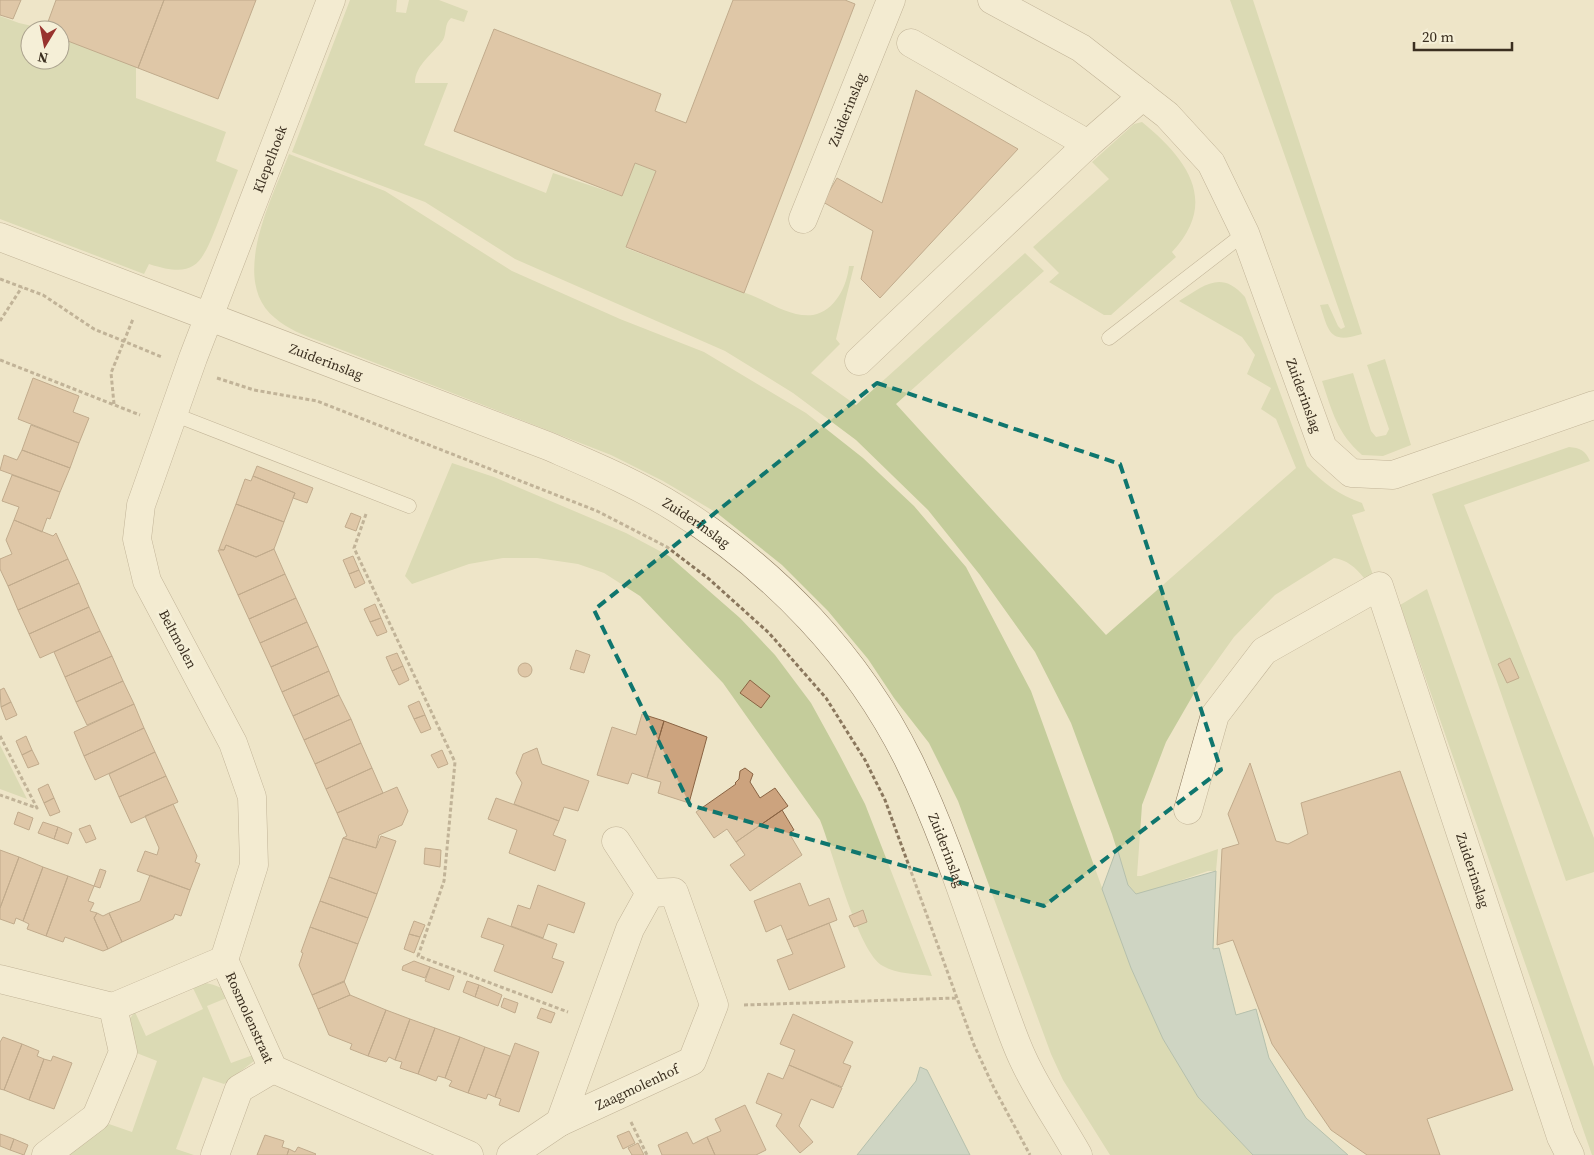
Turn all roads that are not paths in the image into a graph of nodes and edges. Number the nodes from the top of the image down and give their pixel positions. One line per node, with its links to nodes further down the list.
1 (332, 0): 10 (street, Klepelhoek)
2 (891, 0): 7 (street, Zuiderinslag)
3 (992, 0): 5 (street, Zuiderinslag)
4 (911, 43): 6 (street)
5 (1143, 96): 6 (street); 8 (street, Zuiderinslag)
6 (1088, 144): 12 (street)
7 (803, 219)
8 (1245, 232): 11 (lane); 13 (street, Zuiderinslag)
9 (0, 237): 10 (street, Zuiderinslag)
10 (209, 318): 14 (street, Beltmolen); 28 (street, Zuiderinslag)
11 (1109, 338)
12 (859, 361)
13 (1594, 405)
14 (171, 420): 15 (lane); 19 (street, Beltmolen)
15 (408, 506)
16 (1188, 810): 29 (street, Zuiderinslag)
17 (616, 841): 18 (street)
18 (650, 893): 23 (street); 23 (street, Zaagmolenhof)
19 (224, 960): 21 (street, Rosmolenstraat); 22 (street, Rosmolenstraat)
20 (0, 978): 21 (street)
21 (113, 1007): 24 (street)
22 (273, 1068): 25 (street); 26 (street, Rosmolenstraat)
23 (560, 1122): 27 (street, Zaagmolenhof)
24 (46, 1155)
25 (215, 1155)
26 (469, 1155)
27 (511, 1155)
28 (1078, 1155)
29 (1570, 1155)

